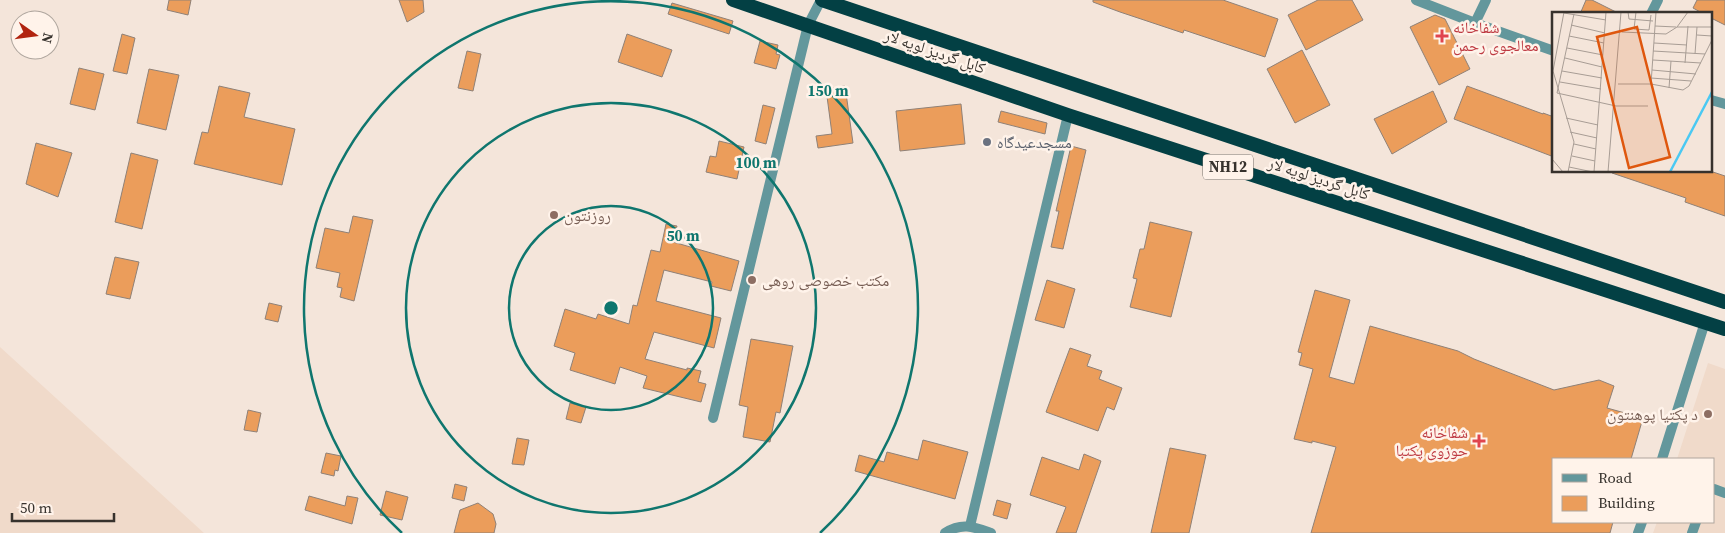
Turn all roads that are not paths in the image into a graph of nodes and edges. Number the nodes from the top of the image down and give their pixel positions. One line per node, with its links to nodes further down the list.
1 (733, 0): 8 (highway, کابل گردیز لویه لار / NH12)
2 (822, 0): 8 (street); 13 (highway, کابل گردیز لویه لار / NH12)
3 (1416, 0): 7 (street)
4 (1486, 0): 7 (street)
5 (1658, 0): 6 (street)
6 (1652, 12)
7 (1475, 24): 9 (street)
8 (808, 25): 12 (highway, کابل گردیز لویه لار / NH12); 16 (street)
9 (1552, 51)
10 (1712, 100): 11 (street)
11 (1725, 104)
12 (1068, 115): 14 (highway, کابل گردیز لویه لار / NH12); 18 (street)
13 (1725, 302)
14 (1705, 322): 15 (highway, کابل گردیز لویه لار / NH12); 17 (street)
15 (1725, 329)
16 (713, 418)
17 (1662, 458)
18 (970, 526): 19 (street); 20 (street)
19 (945, 533)
20 (991, 533)

